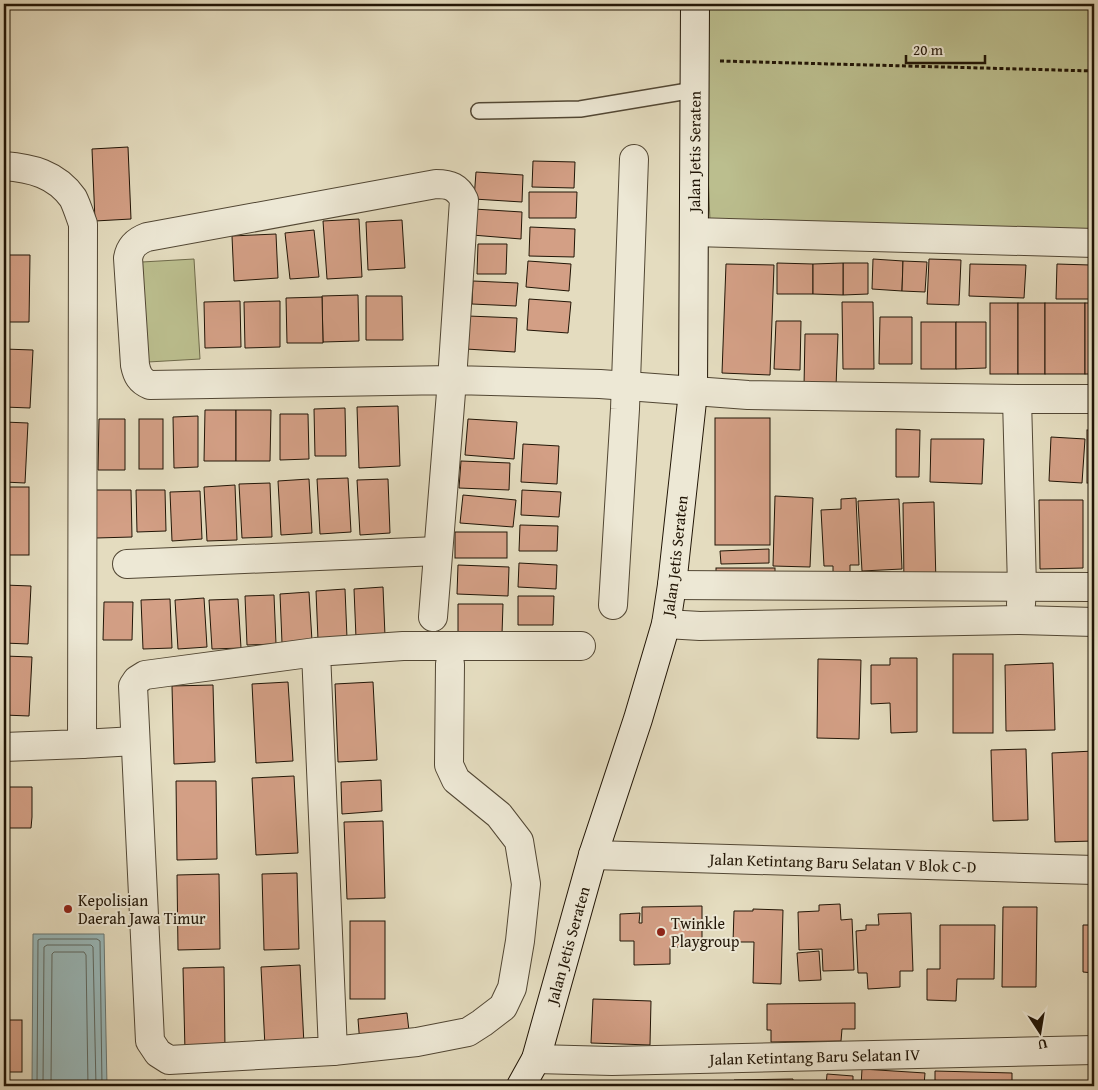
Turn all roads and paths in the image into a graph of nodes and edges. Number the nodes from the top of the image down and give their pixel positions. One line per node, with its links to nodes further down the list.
1 (695, 4): 4 (street, Jalan Jetis Seraten)
2 (721, 61): 3 (path)
3 (1094, 71)
4 (694, 90): 5 (lane); 8 (street, Jalan Jetis Seraten)
5 (479, 111)
6 (634, 159): 11 (street)
7 (4, 166): 29 (street)
8 (694, 232): 9 (street); 12 (street, Jalan Jetis Seraten)
9 (1094, 242)
10 (452, 380): 10 (street); 11 (street); 15 (street)
11 (625, 386): 12 (street); 20 (street)
12 (693, 392): 13 (street); 17 (street, Jalan Jetis Seraten)
13 (1017, 399): 14 (street); 18 (street)
14 (1094, 399)
15 (438, 552): 16 (street); 21 (street)
16 (127, 564)
17 (672, 585): 18 (street); 24 (street, Jalan Jetis Seraten)
18 (1022, 587): 19 (street); 22 (street)
19 (1094, 587)
20 (613, 605)
21 (433, 617)
22 (1020, 620): 23 (street); 24 (street)
23 (1094, 622)
24 (666, 624): 31 (street, Jalan Jetis Seraten)
25 (581, 646): 27 (street)
26 (316, 652): 27 (street); 28 (street); 34 (street)
27 (451, 655): 34 (street)
28 (135, 741): 29 (street); 34 (street)
29 (82, 744): 30 (street)
30 (4, 747)
31 (592, 855): 32 (street, Jalan Ketintang Baru Selatan V Blok C-D); 35 (street, Jalan Jetis Seraten)
32 (1094, 870)
33 (1094, 1050): 35 (street, Jalan Ketintang Baru Selatan IV)
34 (333, 1051)
35 (536, 1059): 36 (street, Jalan Jetis Seraten)
36 (521, 1086)

